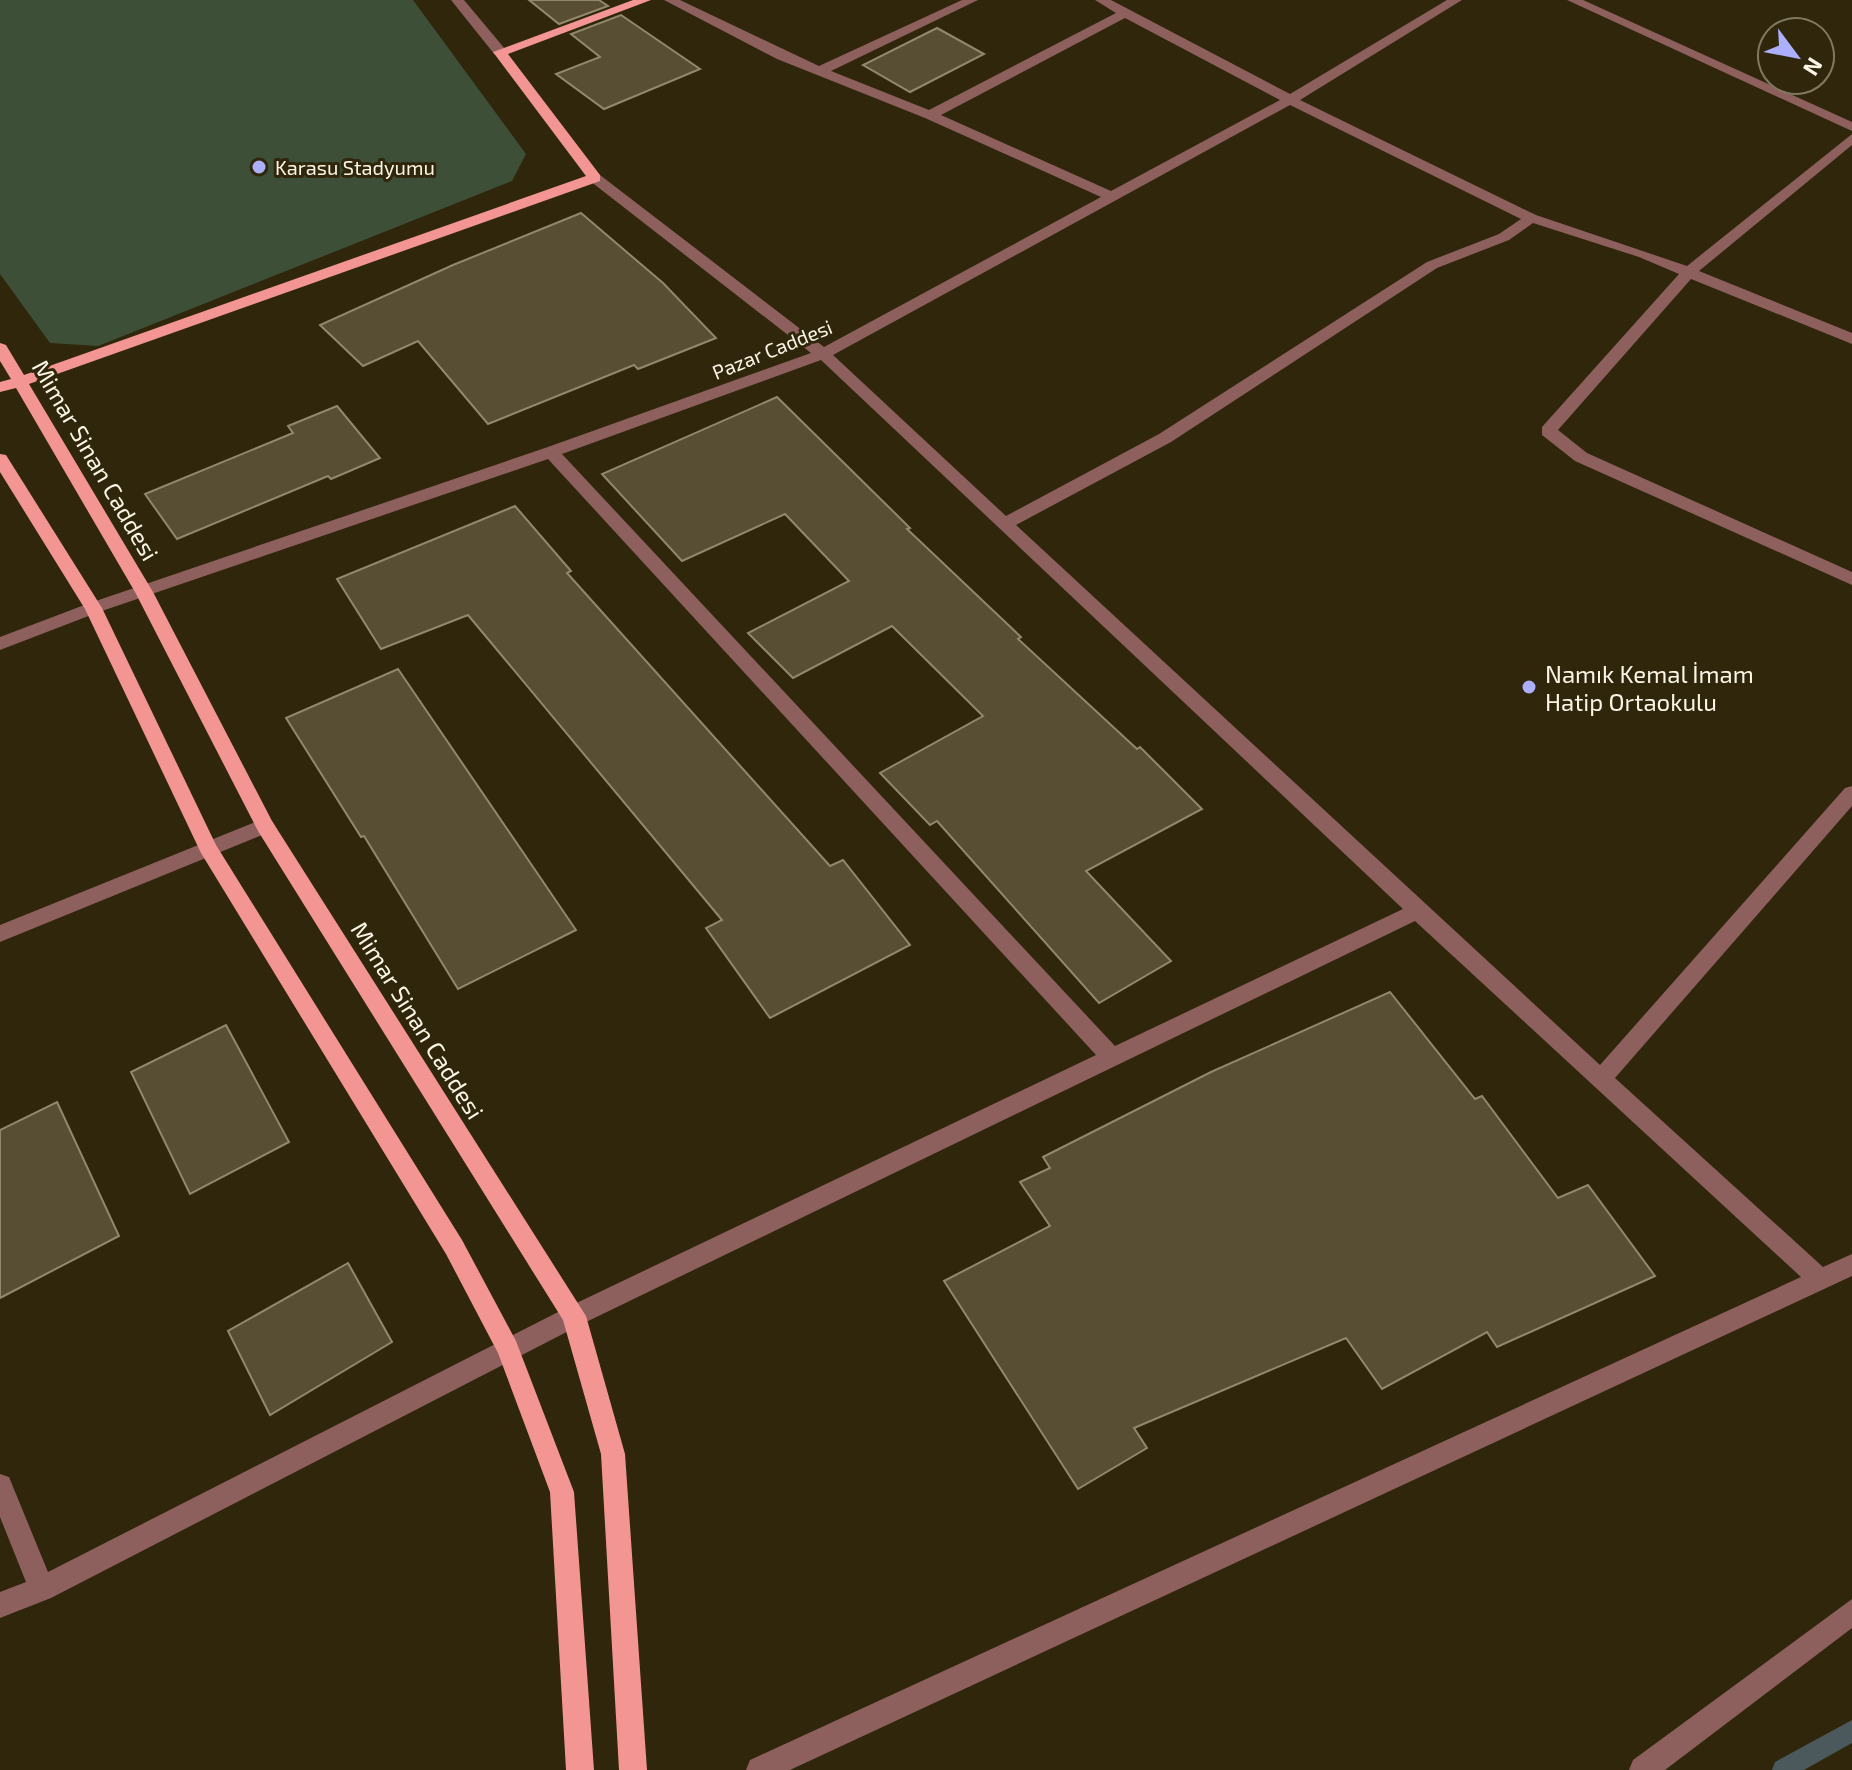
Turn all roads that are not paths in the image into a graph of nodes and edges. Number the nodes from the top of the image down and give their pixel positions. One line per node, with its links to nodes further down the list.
1 (457, 0): 9 (street)
2 (645, 0): 9 (main road)
3 (670, 0): 10 (street)
4 (972, 0): 10 (street)
5 (1101, 0): 8 (street)
6 (1456, 0): 11 (street, Pazar Caddesi)
7 (1573, 0): 13 (street)
8 (1125, 13): 11 (street); 12 (street)
9 (500, 52): 15 (main road)
10 (819, 71): 12 (street)
11 (1290, 100): 16 (street, Pazar Caddesi); 17 (street)
12 (930, 115): 16 (street)
13 (1852, 127)
14 (1852, 138): 18 (street)
15 (595, 178): 21 (street); 22 (main road)
16 (1110, 196): 21 (street, Pazar Caddesi)
17 (1531, 218): 18 (street); 25 (street)
18 (1689, 272): 19 (street); 26 (street)
19 (1852, 339)
20 (0, 348): 22 (main road, Mimar Sinan Caddesi)
21 (823, 354): 23 (street, Pazar Caddesi); 25 (street)
22 (11, 384): 27 (main road, Mimar Sinan Caddesi)
23 (551, 452): 27 (street, Pazar Caddesi); 35 (street)
24 (0, 459): 28 (main road)
25 (1004, 524): 33 (street)
26 (1852, 579)
27 (144, 592): 28 (street, Pazar Caddesi); 31 (main road, Mimar Sinan Caddesi)
28 (93, 608): 29 (street, Pazar Caddesi); 32 (main road)
29 (0, 644)
30 (1852, 793): 36 (street)
31 (265, 826): 32 (street); 39 (main road, Mimar Sinan Caddesi)
32 (208, 848): 34 (street); 40 (main road)
33 (1418, 911): 35 (street); 36 (street)
34 (0, 934)
35 (1112, 1058): 39 (street)
36 (1601, 1079): 38 (street)
37 (1852, 1265): 38 (street)
38 (1820, 1280): 47 (street)
39 (574, 1316): 40 (street); 46 (main road, Mimar Sinan Caddesi)
40 (508, 1349): 42 (street); 45 (main road)
41 (0, 1486): 42 (street)
42 (42, 1589): 43 (street)
43 (0, 1605)
44 (1852, 1612): 48 (street)
45 (580, 1770)
46 (633, 1770)
47 (760, 1770)
48 (1643, 1770)

